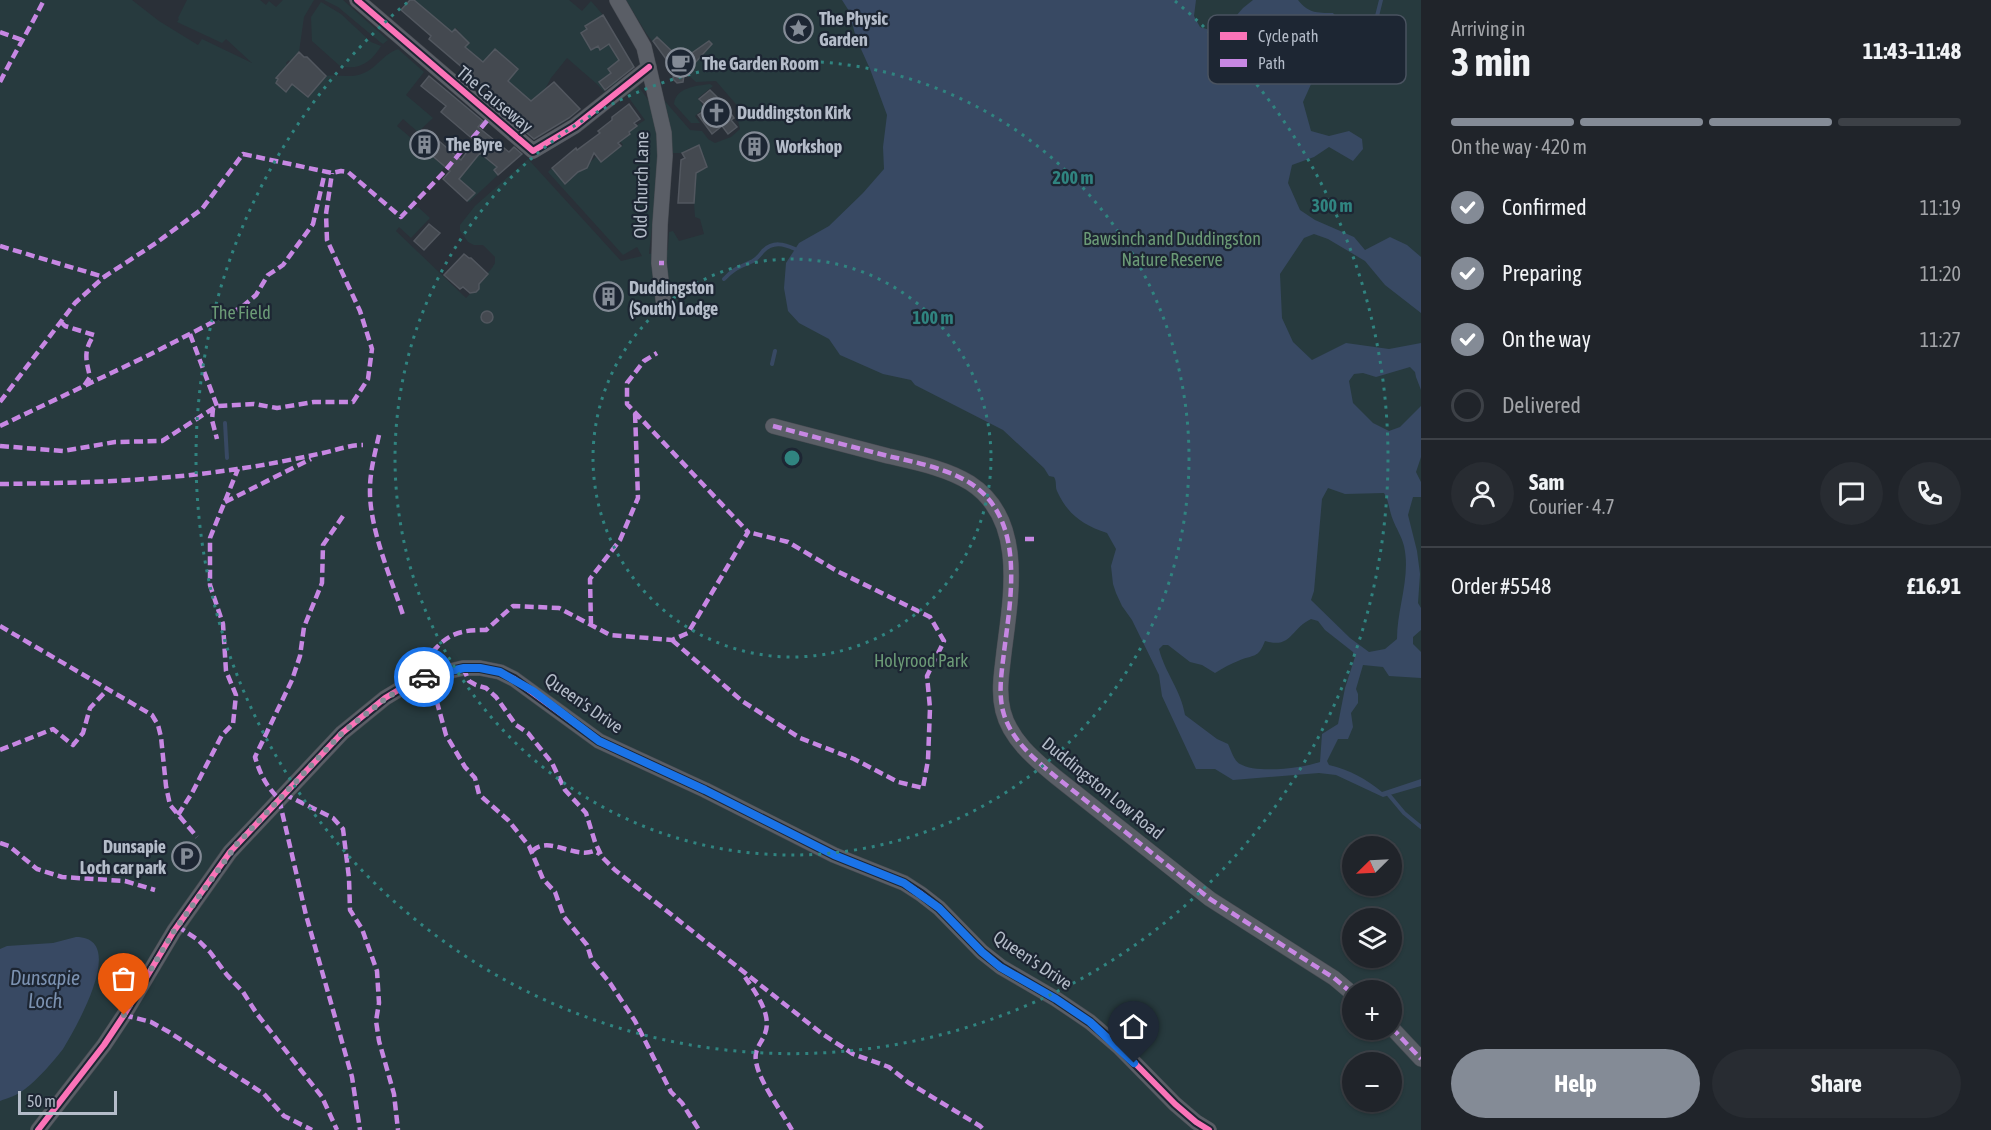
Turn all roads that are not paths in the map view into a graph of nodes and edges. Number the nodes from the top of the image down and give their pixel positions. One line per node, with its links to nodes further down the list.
1 (357, 0): 3 (street, The Causeway)
2 (617, 0): 3 (street, Old Church Lane)
3 (649, 67): 4 (street, Old Church Lane)
4 (664, 308)
5 (773, 426): 6 (street, Duddingston Low Road)
6 (1342, 985)
7 (1402, 1039): 8 (street)
8 (1421, 1059)
9 (38, 1130): 10 (street, Queen's Drive)
10 (1209, 1130)

